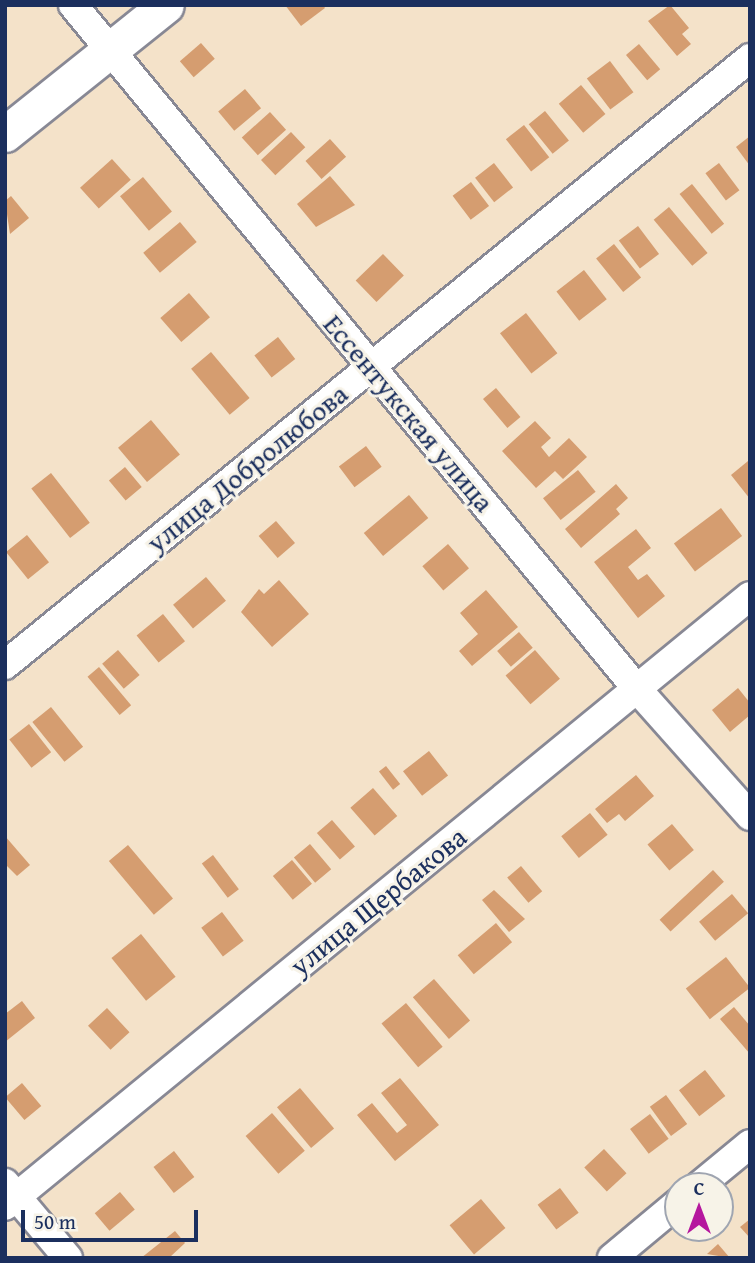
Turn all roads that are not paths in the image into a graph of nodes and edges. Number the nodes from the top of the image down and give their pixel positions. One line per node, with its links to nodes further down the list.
1 (74, 5): 3 (street, Ессентукская улица)
2 (166, 5): 3 (street)
3 (110, 50): 5 (street); 6 (street, Ессентукская улица)
4 (750, 58): 6 (street, улица Добролюбова)
5 (5, 134)
6 (371, 367): 8 (street, улица Добролюбова); 9 (street, Ессентукская улица)
7 (750, 596): 9 (street, улица Щербакова)
8 (5, 665)
9 (637, 689): 10 (street, Ессентукская улица); 13 (street, улица Щербакова)
10 (750, 816)
11 (750, 1144): 12 (street)
12 (716, 1172)
13 (9, 1195): 15 (street)
14 (664, 1215): 16 (street)
15 (68, 1258)
16 (612, 1258)

